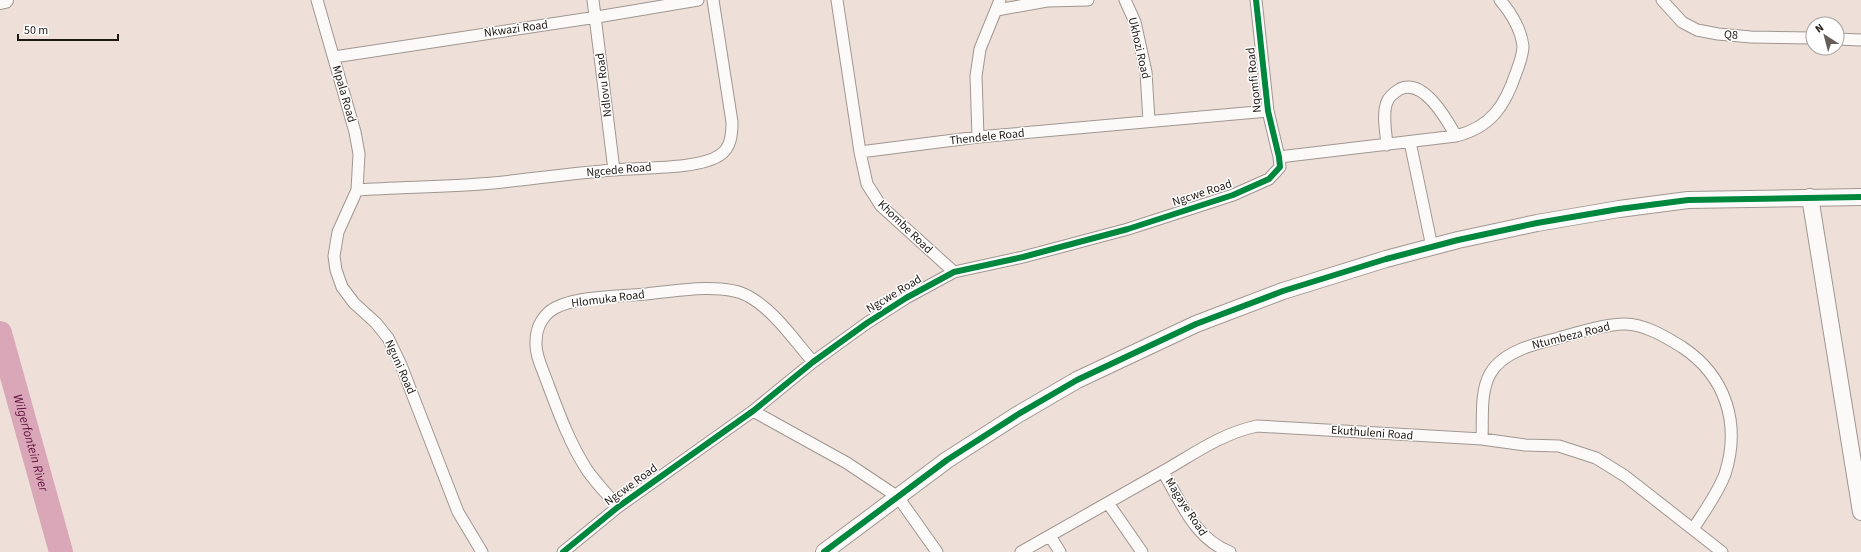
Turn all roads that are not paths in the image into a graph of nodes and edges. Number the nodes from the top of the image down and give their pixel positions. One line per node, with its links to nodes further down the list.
1 (5, 0): 12 (street)
2 (317, 0): 18 (street, Mpala Road)
3 (593, 0): 14 (street, Ndlovu Road)
4 (698, 0): 14 (street, Nkwazi Road)
5 (713, 0): 27 (street, Ngcede Road)
6 (837, 0): 25 (street)
7 (1088, 0): 13 (street)
8 (1125, 0): 20 (street, Ukhozi Road)
9 (1256, 0): 19 (street, Nqomfi Road)
10 (1500, 0): 21 (street)
11 (1662, 0): 15 (street, Q8)
12 (0, 1)
13 (998, 5): 22 (street)
14 (597, 17): 18 (street, Nkwazi Road); 27 (street, Ndlovu Road)
15 (1805, 38)
16 (1845, 39): 17 (street)
17 (1861, 40)
18 (334, 57): 28 (street, Mpala Road)
19 (1268, 111): 20 (street, Thendele Road); 26 (street, Nqomfi Road)
20 (1149, 121): 22 (street, Thendele Road)
21 (1456, 136): 23 (street); 24 (street)
22 (978, 137): 25 (street, Thendele Road)
23 (1410, 142): 24 (street); 31 (street)
24 (1386, 144): 26 (street)
25 (860, 152): 32 (street, Khombe Road)
26 (1280, 157): 32 (street, Ngcwe Road)
27 (614, 170): 28 (street, Ngcede Road)
28 (357, 190): 43 (street, Nguni Road)
29 (1810, 197): 30 (street); 31 (street); 40 (street)
30 (1861, 197)
31 (1432, 247): 37 (street)
32 (954, 272): 33 (street, Ngcwe Road)
33 (814, 362): 34 (street, Ngcwe Road); 39 (street, Hlomuka Road)
34 (753, 411): 37 (street); 39 (street, Ngcwe Road)
35 (1482, 439): 36 (street, Ekuthuleni Road); 41 (street, Ekuthuleni Road); 41 (street, Ntumbeza Road)
36 (1163, 472): 38 (street, Ekuthuleni Road); 50 (street, Magaye Road)
37 (898, 498): 45 (street); 46 (street)
38 (1108, 503): 42 (street, Ekuthuleni Road); 49 (street)
39 (618, 507): 44 (street, Ngcwe Road)
40 (1861, 512)
41 (1694, 529): 51 (street, Ekuthuleni Road)
42 (1050, 536): 47 (street, Ekuthuleni Road); 48 (street)
43 (482, 552)
44 (563, 552)
45 (824, 552)
46 (937, 552)
47 (1021, 552)
48 (1060, 552)
49 (1142, 552)
50 (1230, 552)
51 (1722, 552)

